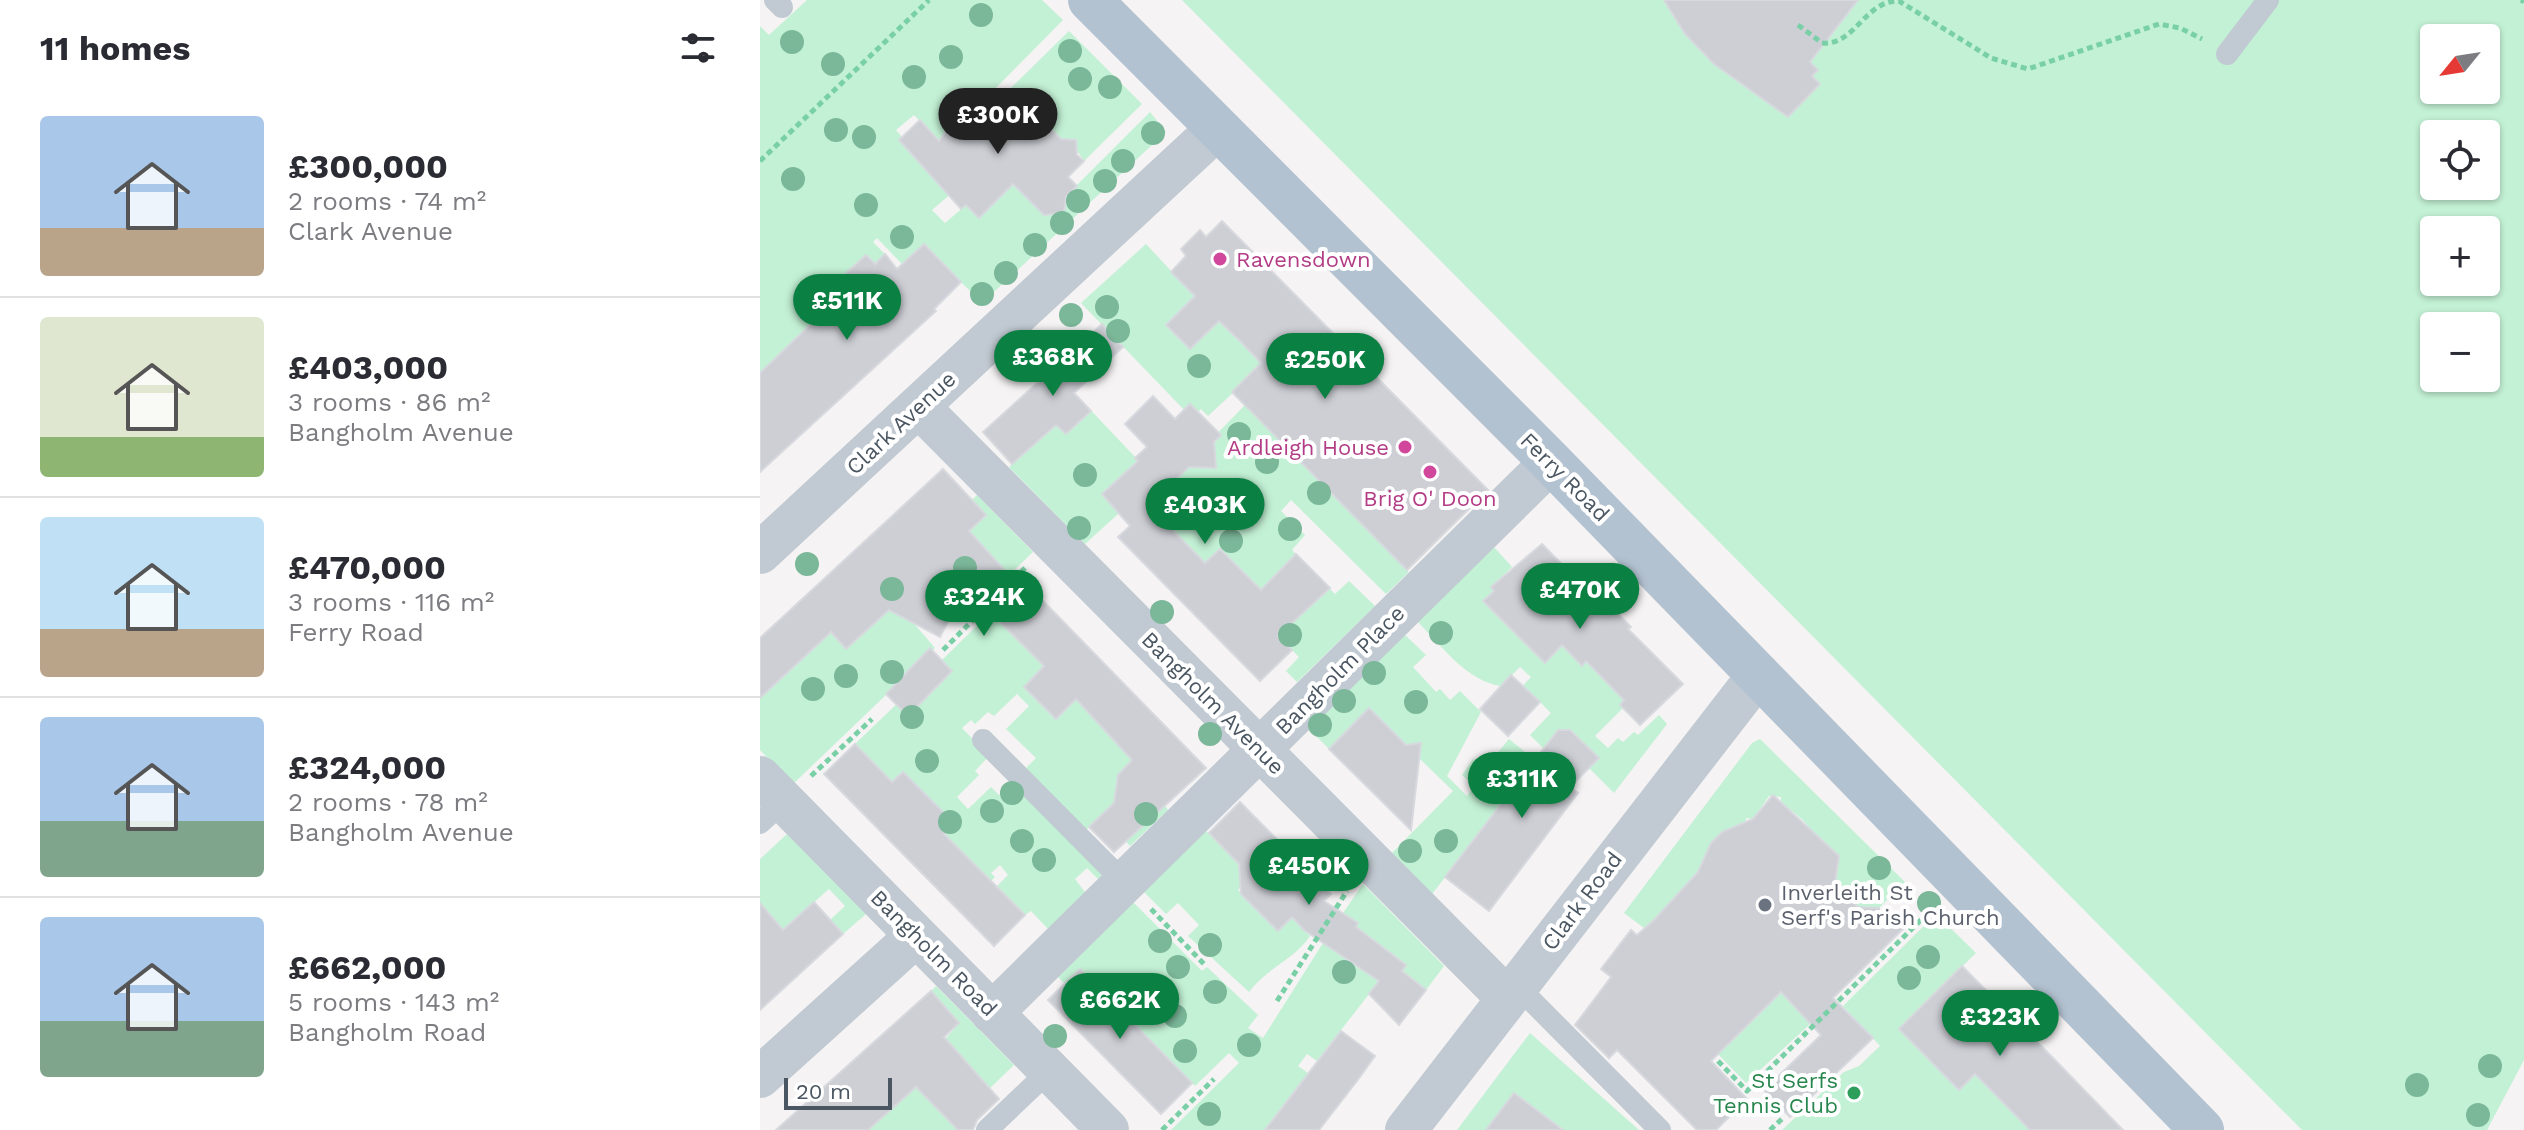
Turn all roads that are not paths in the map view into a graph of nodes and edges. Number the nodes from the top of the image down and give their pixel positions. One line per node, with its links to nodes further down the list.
1 (1090, 0): 4 (main road, Ferry Road)
2 (2268, 0): 3 (lane)
3 (2227, 54)
4 (1217, 129): 5 (street, Clark Avenue); 6 (main road, Ferry Road)
5 (919, 407): 7 (street, Clark Avenue); 10 (street, Bangholm Avenue)
6 (1551, 462): 8 (main road, Ferry Road); 10 (street, Bangholm Place)
7 (760, 553)
8 (1759, 674): 14 (street, Clark Road); 22 (main road, Ferry Road)
9 (983, 740): 12 (lane)
10 (1259, 750): 12 (street, Bangholm Place); 14 (street, Bangholm Avenue)
11 (768, 800): 13 (street, Bangholm Road)
12 (1125, 883): 15 (street, Bangholm Place)
13 (916, 936): 15 (street, Bangholm Road); 17 (street)
14 (1512, 992): 20 (street, Clark Road); 21 (lane)
15 (992, 1013): 16 (street, Bangholm Road)
16 (1049, 1071): 18 (lane); 19 (street, Bangholm Road)
17 (760, 1077)
18 (987, 1130)
19 (1108, 1130)
20 (1406, 1130)
21 (1660, 1130)
22 (2202, 1130)

